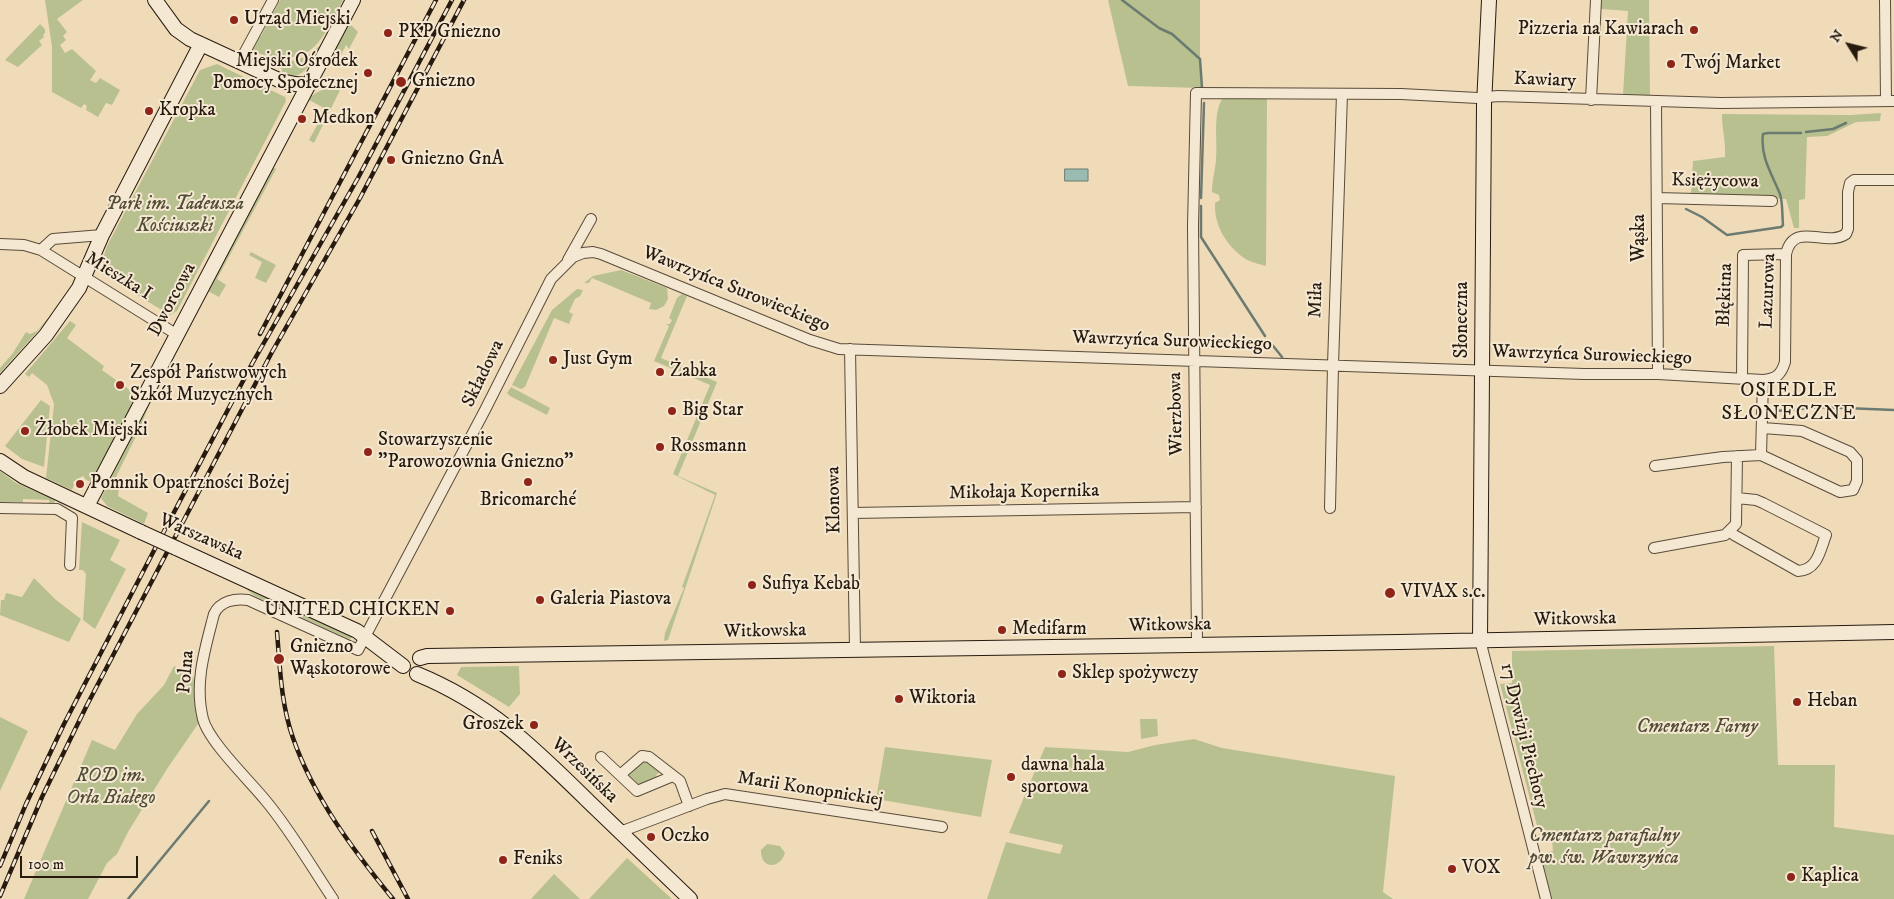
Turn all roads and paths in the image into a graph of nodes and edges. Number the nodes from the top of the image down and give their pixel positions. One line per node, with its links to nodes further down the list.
1 (155, 0): 7 (street)
2 (273, 0): 8 (street)
3 (353, 0): 9 (street, Dworcowa)
4 (1489, 0): 12 (street, Słoneczna)
5 (1596, 0): 13 (street)
6 (1885, 0): 14 (street)
7 (201, 44): 8 (street); 21 (street)
8 (240, 61): 9 (street)
9 (308, 85): 28 (street, Dworcowa)
10 (1196, 93): 11 (street, Kawiary); 30 (street, Wierzbowa)
11 (1342, 94): 12 (street, Kawiary); 31 (street, Miła)
12 (1484, 97): 13 (street, Kawiary); 32 (street, Słoneczna)
13 (1591, 100): 15 (street, Kawiary)
14 (1890, 101): 15 (street, Kawiary)
15 (1656, 102): 17 (street, Wąska)
16 (1894, 180): 25 (street, Lazurowa)
17 (1657, 198): 18 (street, Księżycowa); 33 (street, Wąska)
18 (1772, 201)
19 (591, 219): 20 (street, Składowa)
20 (585, 230): 24 (street); 26 (street, Składowa)
21 (102, 235): 23 (street, Mieszka I); 27 (street)
22 (0, 244): 23 (street, Mieszka I)
23 (41, 250): 27 (street, Mieszka I)
24 (588, 253): 26 (street, Składowa); 29 (street, Wawrzyńca Surowieckiego)
25 (1786, 254): 34 (street, Lazurowa); 35 (street, Błękitna)
26 (566, 263): 53 (street, Składowa)
27 (84, 277): 28 (street, Mieszka I); 37 (street)
28 (176, 334): 44 (street, Dworcowa)
29 (850, 349): 30 (street, Wawrzyńca Surowieckiego); 48 (street, Klonowa)
30 (1193, 360): 31 (street, Wawrzyńca Surowieckiego); 45 (street, Wierzbowa)
31 (1333, 365): 32 (street, Wawrzyńca Surowieckiego); 47 (street, Miła)
32 (1482, 370): 33 (street, Wawrzyńca Surowieckiego); 54 (street, Słoneczna)
33 (1658, 374): 35 (street, Wawrzyńca Surowieckiego)
34 (1778, 377): 36 (street, Wawrzyńca Surowieckiego)
35 (1742, 378): 36 (street, Wawrzyńca Surowieckiego)
36 (1763, 380): 38 (street)
37 (0, 386)
38 (1763, 428): 39 (street); 39 (street)
39 (1761, 455): 40 (street)
40 (1737, 456): 42 (street); 43 (street)
41 (0, 461): 44 (street, Warszawska)
42 (1655, 466)
43 (1737, 498): 49 (street); 49 (street)
44 (87, 506): 53 (street, Warszawska, bridge)
45 (1196, 507): 48 (street, Mikołaja Kopernika); 55 (street, Wierzbowa)
46 (0, 508): 51 (street)
47 (1330, 508)
48 (853, 513): 56 (street, Klonowa)
49 (1730, 531): 50 (street)
50 (1654, 548)
51 (70, 566)
52 (1894, 632): 54 (street, Witkowska)
53 (366, 636): 58 (street, Warszawska); 66 (street, Polna)
54 (1480, 640): 55 (street, Witkowska); 68 (street, 17 Dywizji Piechoty)
55 (1197, 644): 56 (street, Witkowska)
56 (855, 650): 57 (street, Witkowska)
57 (442, 659): 58 (street, Witkowska); 59 (street)
58 (414, 665): 59 (street, Wrzesińska)
59 (438, 681): 65 (street, Wrzesińska)
60 (601, 757): 61 (street)
61 (620, 775): 62 (street); 62 (street)
62 (673, 776): 63 (street)
63 (689, 806): 64 (street, Marii Konopnickiej); 65 (street, Marii Konopnickiej)
64 (942, 827)
65 (620, 832): 67 (street, Wrzesińska)
66 (333, 899)
67 (690, 899)
68 (1546, 899)

